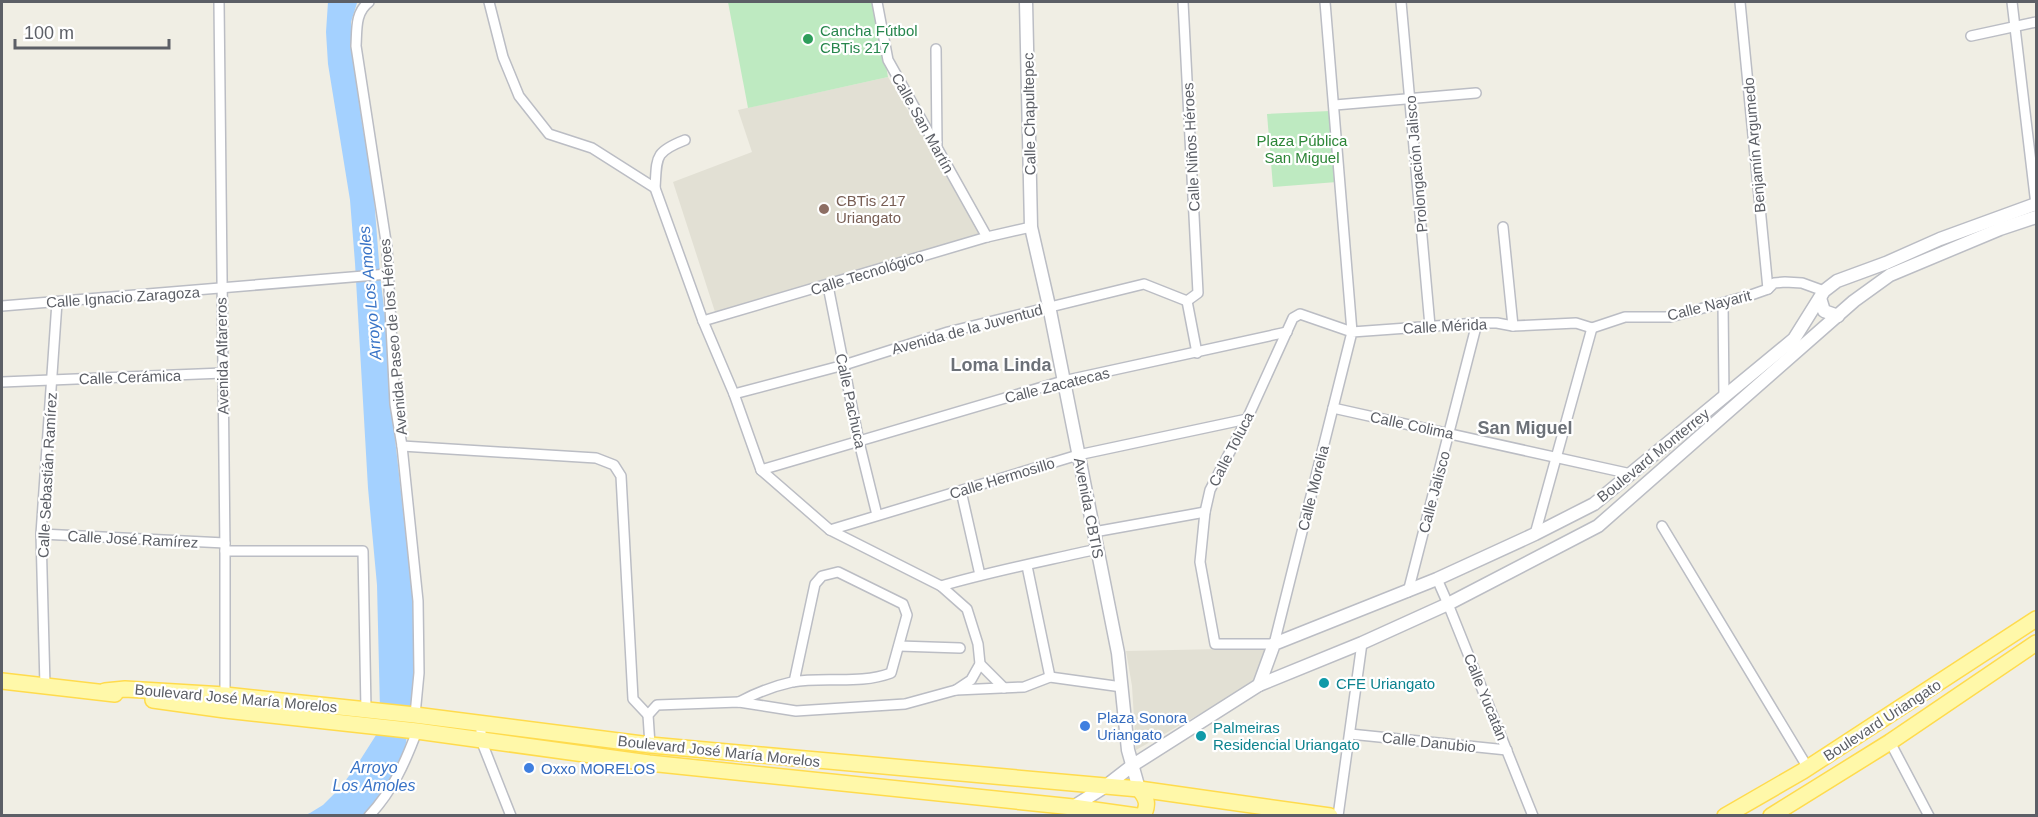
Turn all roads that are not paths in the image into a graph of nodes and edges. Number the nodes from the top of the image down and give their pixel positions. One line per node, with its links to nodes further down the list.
1 (219, 2): 30 (street, Avenida Alfareros)
2 (369, 2): 26 (street, Avenida Paseo de los Héroes)
3 (489, 2): 20 (street)
4 (877, 2): 19 (street, Calle San Martín)
5 (1026, 2): 23 (street, Calle Chapultepec)
6 (1183, 2): 32 (street, Calle Niños Héroes)
7 (1325, 2): 17 (street, Calle Morelia)
8 (1401, 2): 16 (street, Prolongación Jalisco)
9 (1740, 2): 29 (street, Benjamín Argumedo)
10 (2012, 2): 12 (street)
11 (2037, 22): 12 (street)
12 (2015, 26): 13 (street); 21 (street)
13 (1971, 36)
14 (936, 49): 19 (street)
15 (1476, 93): 16 (street)
16 (1410, 99): 17 (street); 42 (street, Prolongación Jalisco)
17 (1335, 105): 46 (street, Calle Morelia)
18 (685, 140): 20 (street)
19 (937, 147): 25 (street, Calle San Martín)
20 (656, 188): 40 (street)
21 (2036, 205): 27 (street, Boulevard Monterrey)
22 (2037, 217): 33 (street, Boulevard Monterrey)
23 (1031, 227): 25 (street, Calle Tecnológico); 37 (street, Avenida CBTIS)
24 (1503, 227): 43 (street)
25 (987, 237): 28 (street, Calle Tecnológico)
26 (386, 274): 30 (street, Calle Ignacio Zaragoza); 59 (street, Avenida Paseo de los Héroes)
27 (1838, 280): 31 (street, Boulevard Monterrey); 33 (street)
28 (828, 286): 40 (street, Calle Tecnológico); 48 (street, Calle Pachuca)
29 (1768, 289): 31 (street, Calle Nayarit); 35 (street, Calle Nayarit)
30 (221, 290): 34 (street, Calle Ignacio Zaragoza); 49 (street, Avenida Alfareros)
31 (1822, 294): 39 (street); 54 (street, Boulevard Monterrey)
32 (1187, 301): 37 (street, Avenida de la Juventud); 47 (street)
33 (1854, 301): 39 (street, Boulevard Monterrey)
34 (57, 302): 36 (street, Calle Ignacio Zaragoza); 50 (street, Calle Sebastián Ramírez)
35 (1722, 303): 44 (street, Calle Nayarit); 54 (street)
36 (2, 306)
37 (1049, 306): 48 (street, Avenida de la Juventud); 51 (street, Avenida CBTIS)
38 (1300, 314): 45 (street, Calle Toluca); 46 (street, Calle Mérida)
39 (1838, 316): 79 (street, Boulevard Monterrey)
40 (703, 321): 53 (street)
41 (1477, 322): 42 (street, Calle Mérida); 43 (street, Calle Mérida); 57 (street, Calle Jalisco)
42 (1430, 326): 46 (street, Calle Mérida)
43 (1514, 326): 44 (street, Calle Mérida)
44 (1592, 328): 61 (street)
45 (1287, 332): 47 (street, Calle Zacatecas); 56 (street, Calle Toluca)
46 (1352, 332): 55 (street, Calle Morelia)
47 (1197, 353): 51 (street, Calle Zacatecas)
48 (844, 365): 53 (street, Avenida de la Juventud); 58 (street, Calle Pachuca)
49 (223, 374): 50 (street, Calle Cerámica); 72 (street, Avenida Alfareros)
50 (52, 379): 52 (street, Calle Cerámica); 70 (street, Calle Sebastián Ramírez)
51 (1063, 381): 58 (street, Calle Zacatecas); 60 (street, Avenida CBTIS)
52 (2, 382)
53 (734, 394): 62 (street)
54 (1724, 397): 63 (street, Boulevard Monterrey)
55 (1333, 408): 57 (street, Calle Colima); 83 (street, Calle Morelia)
56 (1247, 419): 60 (street, Calle Hermosillo); 65 (street, Calle Toluca)
57 (1449, 433): 61 (street, Calle Colima); 78 (street, Calle Jalisco)
58 (859, 442): 62 (street, Calle Zacatecas); 66 (street, Calle Pachuca)
59 (402, 446): 99 (street); 101 (street, Avenida Paseo de los Héroes)
60 (1078, 455): 64 (street, Calle Hermosillo); 69 (street, Avenida CBTIS)
61 (1557, 457): 63 (street, Calle Colima); 71 (street)
62 (761, 470): 68 (street)
63 (1631, 474): 71 (street, Boulevard Monterrey)
64 (962, 491): 66 (street, Calle Hermosillo); 75 (street)
65 (1205, 512): 69 (street); 83 (street, Calle Toluca)
66 (877, 515): 68 (street, Calle Hermosillo)
67 (1662, 526): 109 (street)
68 (830, 530): 77 (street)
69 (1094, 532): 73 (street, Avenida CBTIS)
70 (41, 534): 72 (street, Calle José Ramírez); 93 (street, Calle Sebastián Ramírez)
71 (1536, 534): 76 (street, Boulevard Monterrey)
72 (225, 547): 98 (street, Avenida Alfareros); 100 (street, Calle José Ramírez)
73 (1097, 549): 74 (street); 94 (street, Avenida CBTIS)
74 (1027, 566): 75 (street); 89 (street)
75 (980, 575): 77 (street)
76 (1437, 579): 78 (street, Boulevard Monterrey); 79 (street, Calle Yucatán)
77 (940, 586): 87 (street)
78 (1407, 592): 83 (street, Boulevard Monterrey)
79 (1448, 604): 81 (street, Boulevard Monterrey); 107 (street, Calle Yucatán)
80 (2037, 619): 109 (main road, Boulevard Uriangato)
81 (1362, 643): 88 (street, Boulevard Monterrey); 103 (street)
82 (2037, 643): 105 (main road, Boulevard Uriangato)
83 (1274, 644): 86 (street)
84 (899, 646): 85 (street); 91 (street); 91 (street)
85 (960, 648)
86 (1268, 661): 88 (street); 92 (street)
87 (980, 664): 95 (street); 96 (street)
88 (1284, 675): 92 (street, Boulevard Monterrey)
89 (1050, 677): 94 (street); 95 (street)
90 (2, 681): 93 (main road, Boulevard José María Morelos)
91 (794, 682): 97 (street)
92 (1259, 685): 108 (street, Boulevard Monterrey)
93 (45, 686): 98 (main road, Boulevard José María Morelos)
94 (1122, 687): 108 (street, Avenida CBTIS)
95 (1004, 688): 96 (street)
96 (956, 690): 97 (street)
97 (739, 702): 99 (street)
98 (225, 703): 100 (main road, Boulevard José María Morelos)
99 (648, 715): 106 (street)
100 (372, 716): 101 (main road, Boulevard José María Morelos)
101 (413, 723): 102 (main road, Boulevard José María Morelos); 104 (main road, Boulevard José María Morelos); 114 (street, Avenida Paseo de los Héroes)
102 (481, 723): 104 (street); 106 (main road, Boulevard José María Morelos)
103 (1350, 734): 107 (street, Calle Danubio); 118 (street)
104 (481, 740): 112 (main road, Boulevard José María Morelos); 116 (street)
105 (1890, 742): 121 (main road, Boulevard Uriangato); 122 (street)
106 (650, 745): 110 (main road, Boulevard José María Morelos)
107 (1508, 750): 119 (street, Calle Yucatán)
108 (1133, 765): 110 (street, Boulevard Monterrey); 111 (street, Avenida CBTIS)
109 (1808, 768): 120 (main road, Boulevard Uriangato)
110 (1106, 786): 111 (main road, Boulevard José María Morelos); 112 (street, Boulevard Monterrey); 113 (main road)
111 (1139, 789): 115 (main road); 117 (main road, Boulevard José María Morelos)
112 (1069, 811): 113 (main road, Boulevard José María Morelos)
113 (1097, 813): 115 (main road, Boulevard José María Morelos)
114 (370, 815)
115 (1135, 815)
116 (511, 816)
117 (1329, 816)
118 (1338, 816)
119 (1533, 816)
120 (1725, 816)
121 (1771, 816)
122 (1929, 816)

